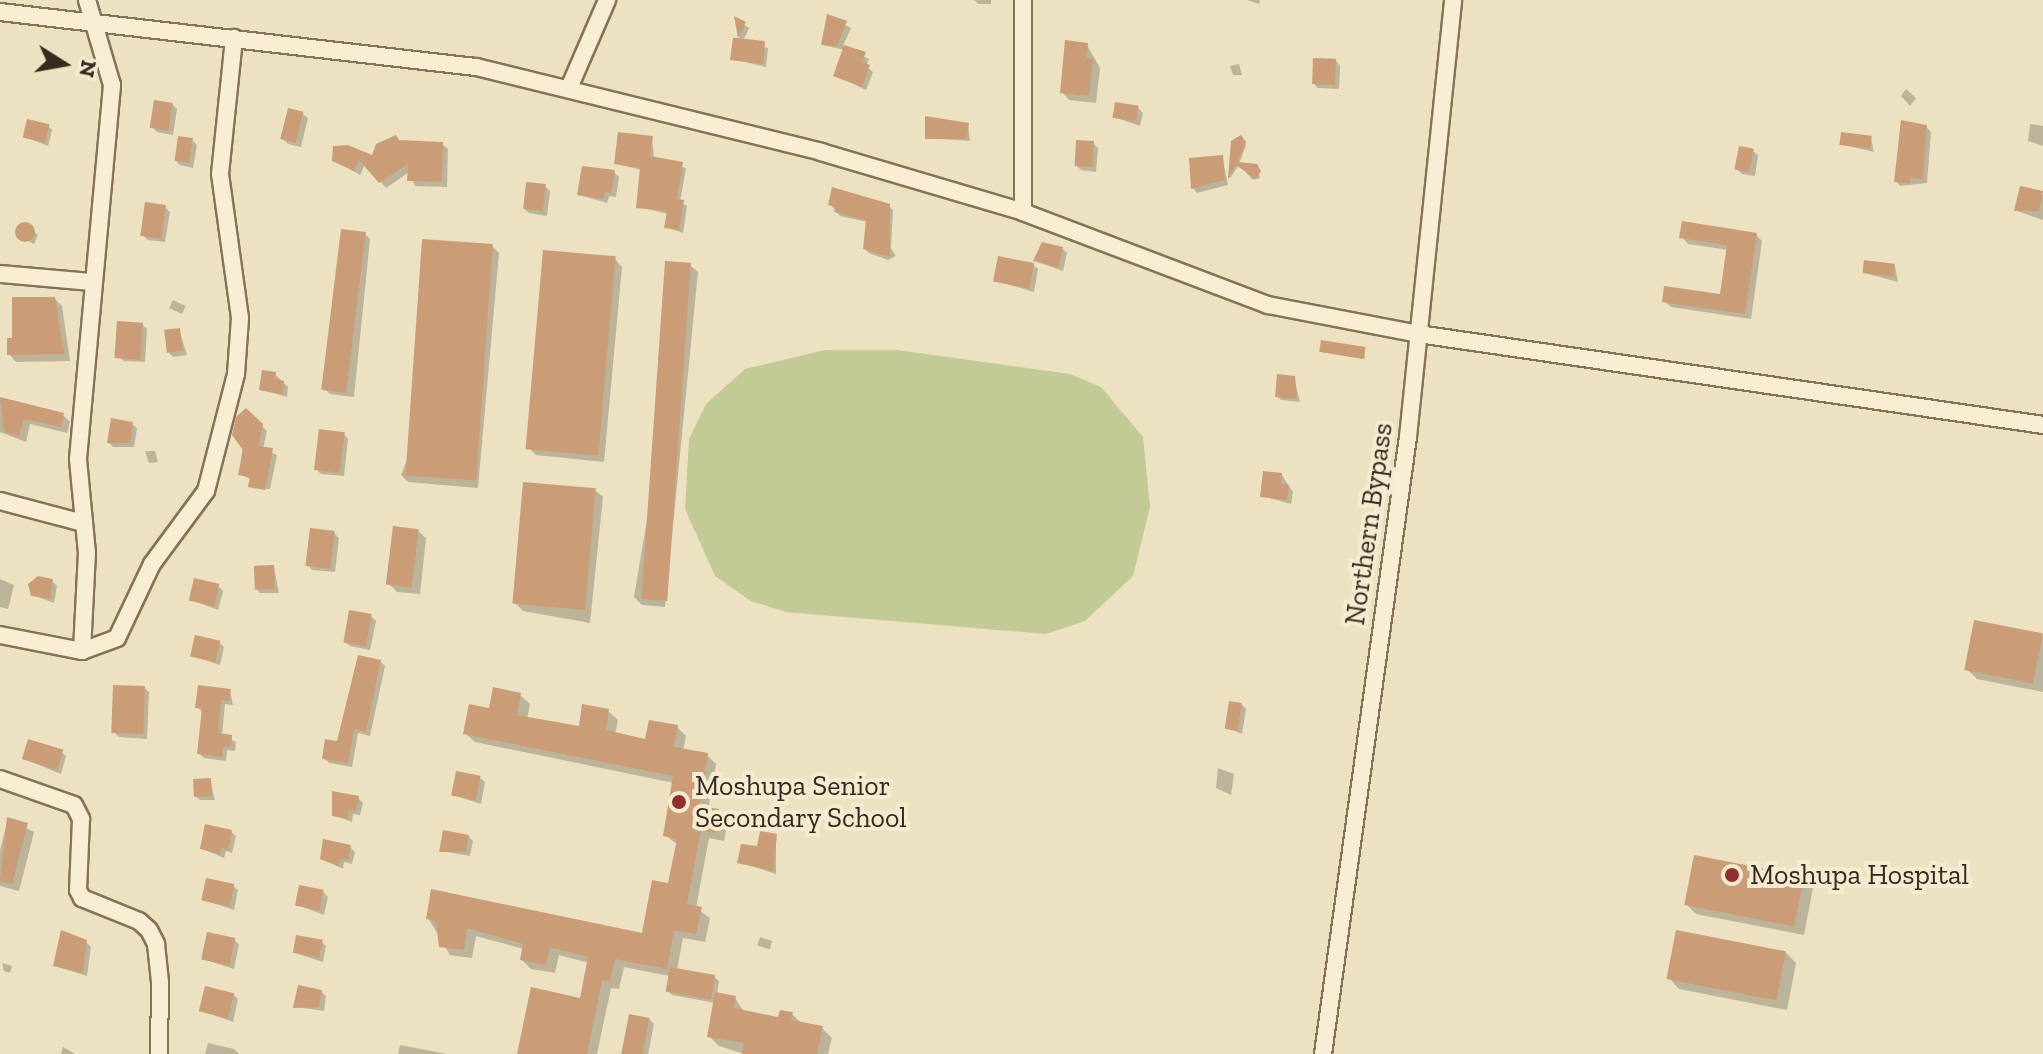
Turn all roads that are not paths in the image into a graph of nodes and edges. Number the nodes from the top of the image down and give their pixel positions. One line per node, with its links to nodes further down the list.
1 (87, 0): 6 (street)
2 (607, 0): 8 (street)
3 (1023, 0): 9 (street)
4 (1453, 0): 12 (street, Northern Bypass)
5 (0, 12): 6 (street)
6 (92, 22): 7 (street); 11 (street)
7 (234, 38): 8 (street); 17 (street)
8 (569, 88): 9 (street)
9 (1023, 212): 12 (street)
10 (0, 274): 11 (street)
11 (92, 282): 15 (street)
12 (1418, 334): 13 (street); 20 (street, Northern Bypass)
13 (2043, 425)
14 (0, 501): 15 (street)
15 (83, 523): 17 (street)
16 (0, 635): 17 (street)
17 (82, 651)
18 (0, 779): 19 (street)
19 (159, 1054)
20 (1323, 1054)

